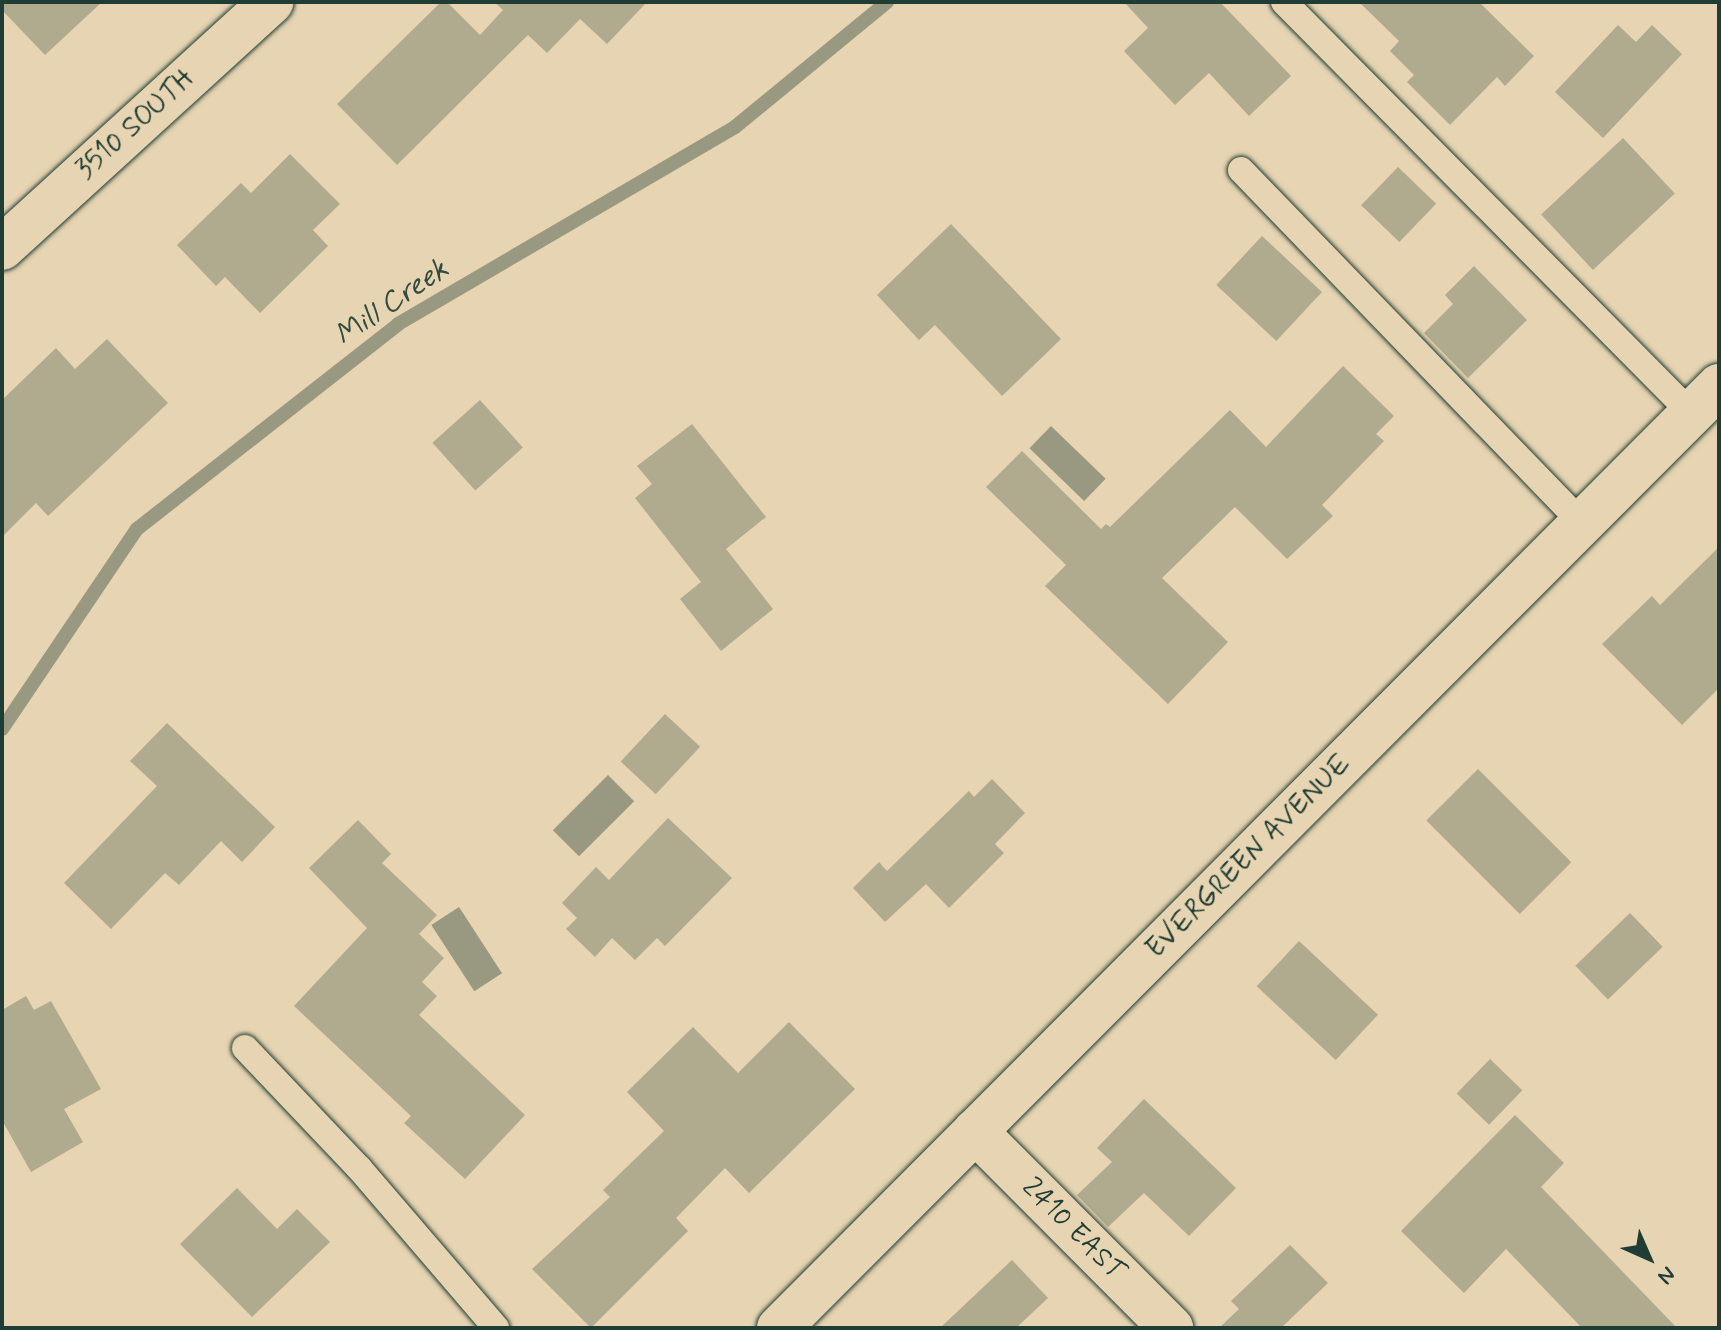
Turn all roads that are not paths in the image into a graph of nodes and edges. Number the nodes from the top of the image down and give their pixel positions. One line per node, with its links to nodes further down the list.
1 (271, 2): 4 (street, 3510 SOUTH)
2 (1284, 2): 5 (lane)
3 (1241, 170): 6 (lane)
4 (2, 248)
5 (1706, 400): 6 (street, EVERGREEN AVENUE)
6 (1581, 522): 8 (street, EVERGREEN AVENUE)
7 (245, 1048): 9 (lane)
8 (975, 1131): 10 (street, EVERGREEN AVENUE); 11 (street, 2410 EAST)
9 (496, 1328)
10 (779, 1328)
11 (1171, 1328)

